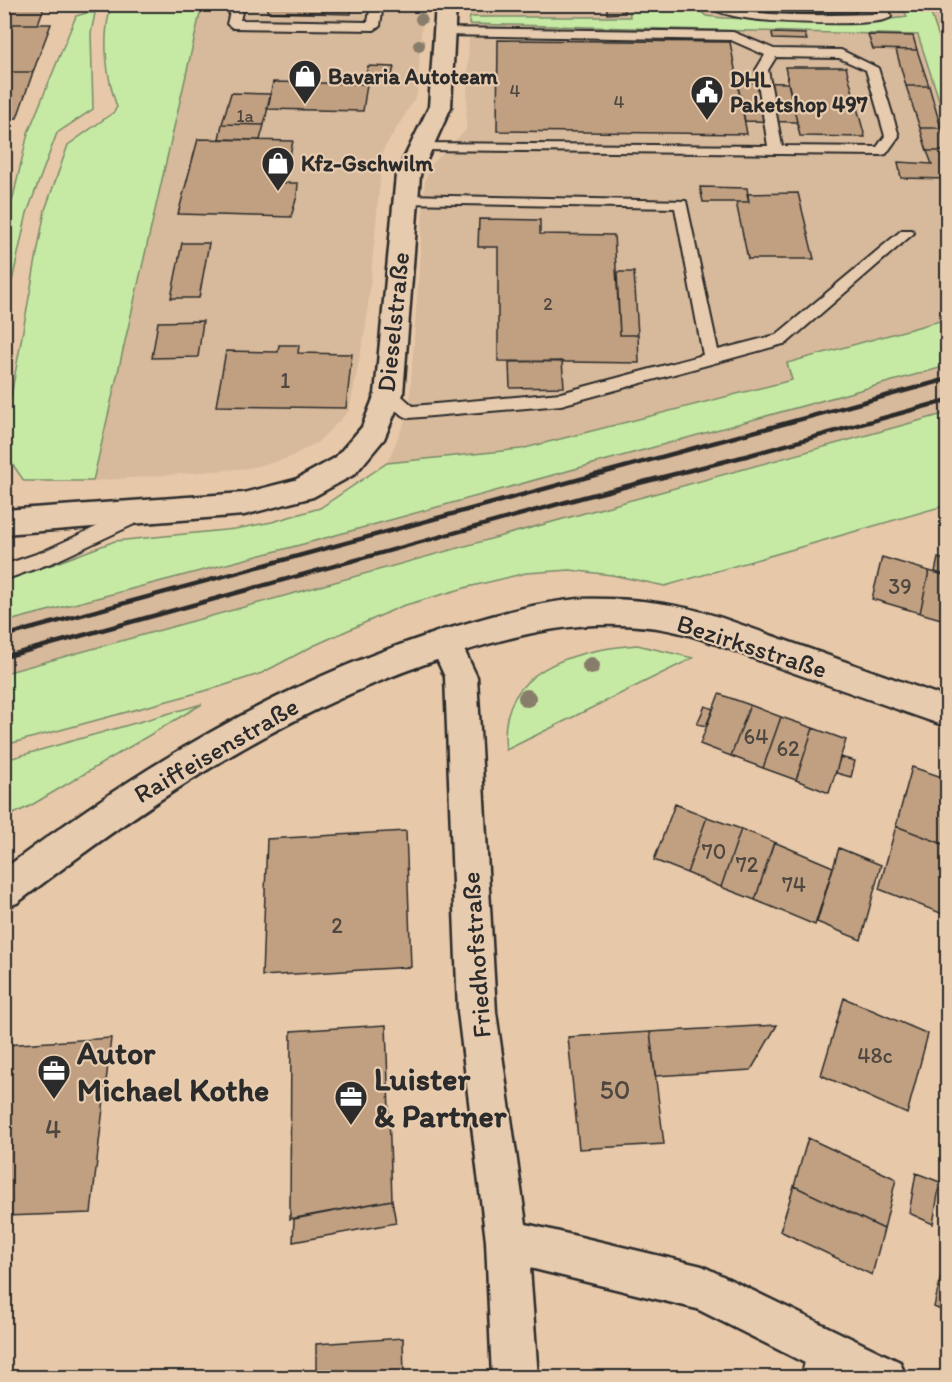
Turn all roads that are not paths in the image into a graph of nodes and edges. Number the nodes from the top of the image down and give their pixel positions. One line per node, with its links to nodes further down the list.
1 (238, 4): 2 (lane)
2 (377, 4)
3 (446, 4): 6 (street, Dieselstraße)
4 (712, 4): 5 (lane)
5 (881, 4)
6 (444, 32): 7 (lane); 8 (street, Dieselstraße)
7 (772, 53): 9 (lane); 9 (lane)
8 (420, 146): 9 (lane); 10 (street, Dieselstraße)
9 (776, 150)
10 (406, 200): 12 (lane); 13 (street, Dieselstraße)
11 (907, 233): 12 (lane)
12 (712, 357): 13 (lane)
13 (388, 394): 14 (street, Dieselstraße)
14 (147, 510): 15 (street, Dieselstraße); 16 (lane)
15 (4, 522)
16 (4, 573)
17 (445, 642): 18 (street, Bezirksstraße); 19 (street, Raiffeisenstraße); 20 (street, Friedhofstraße)
18 (948, 713)
19 (4, 891)
20 (507, 1241): 21 (street); 22 (street, Friedhofstraße)
21 (817, 1362): 23 (street)
22 (515, 1377)
23 (884, 1377)

